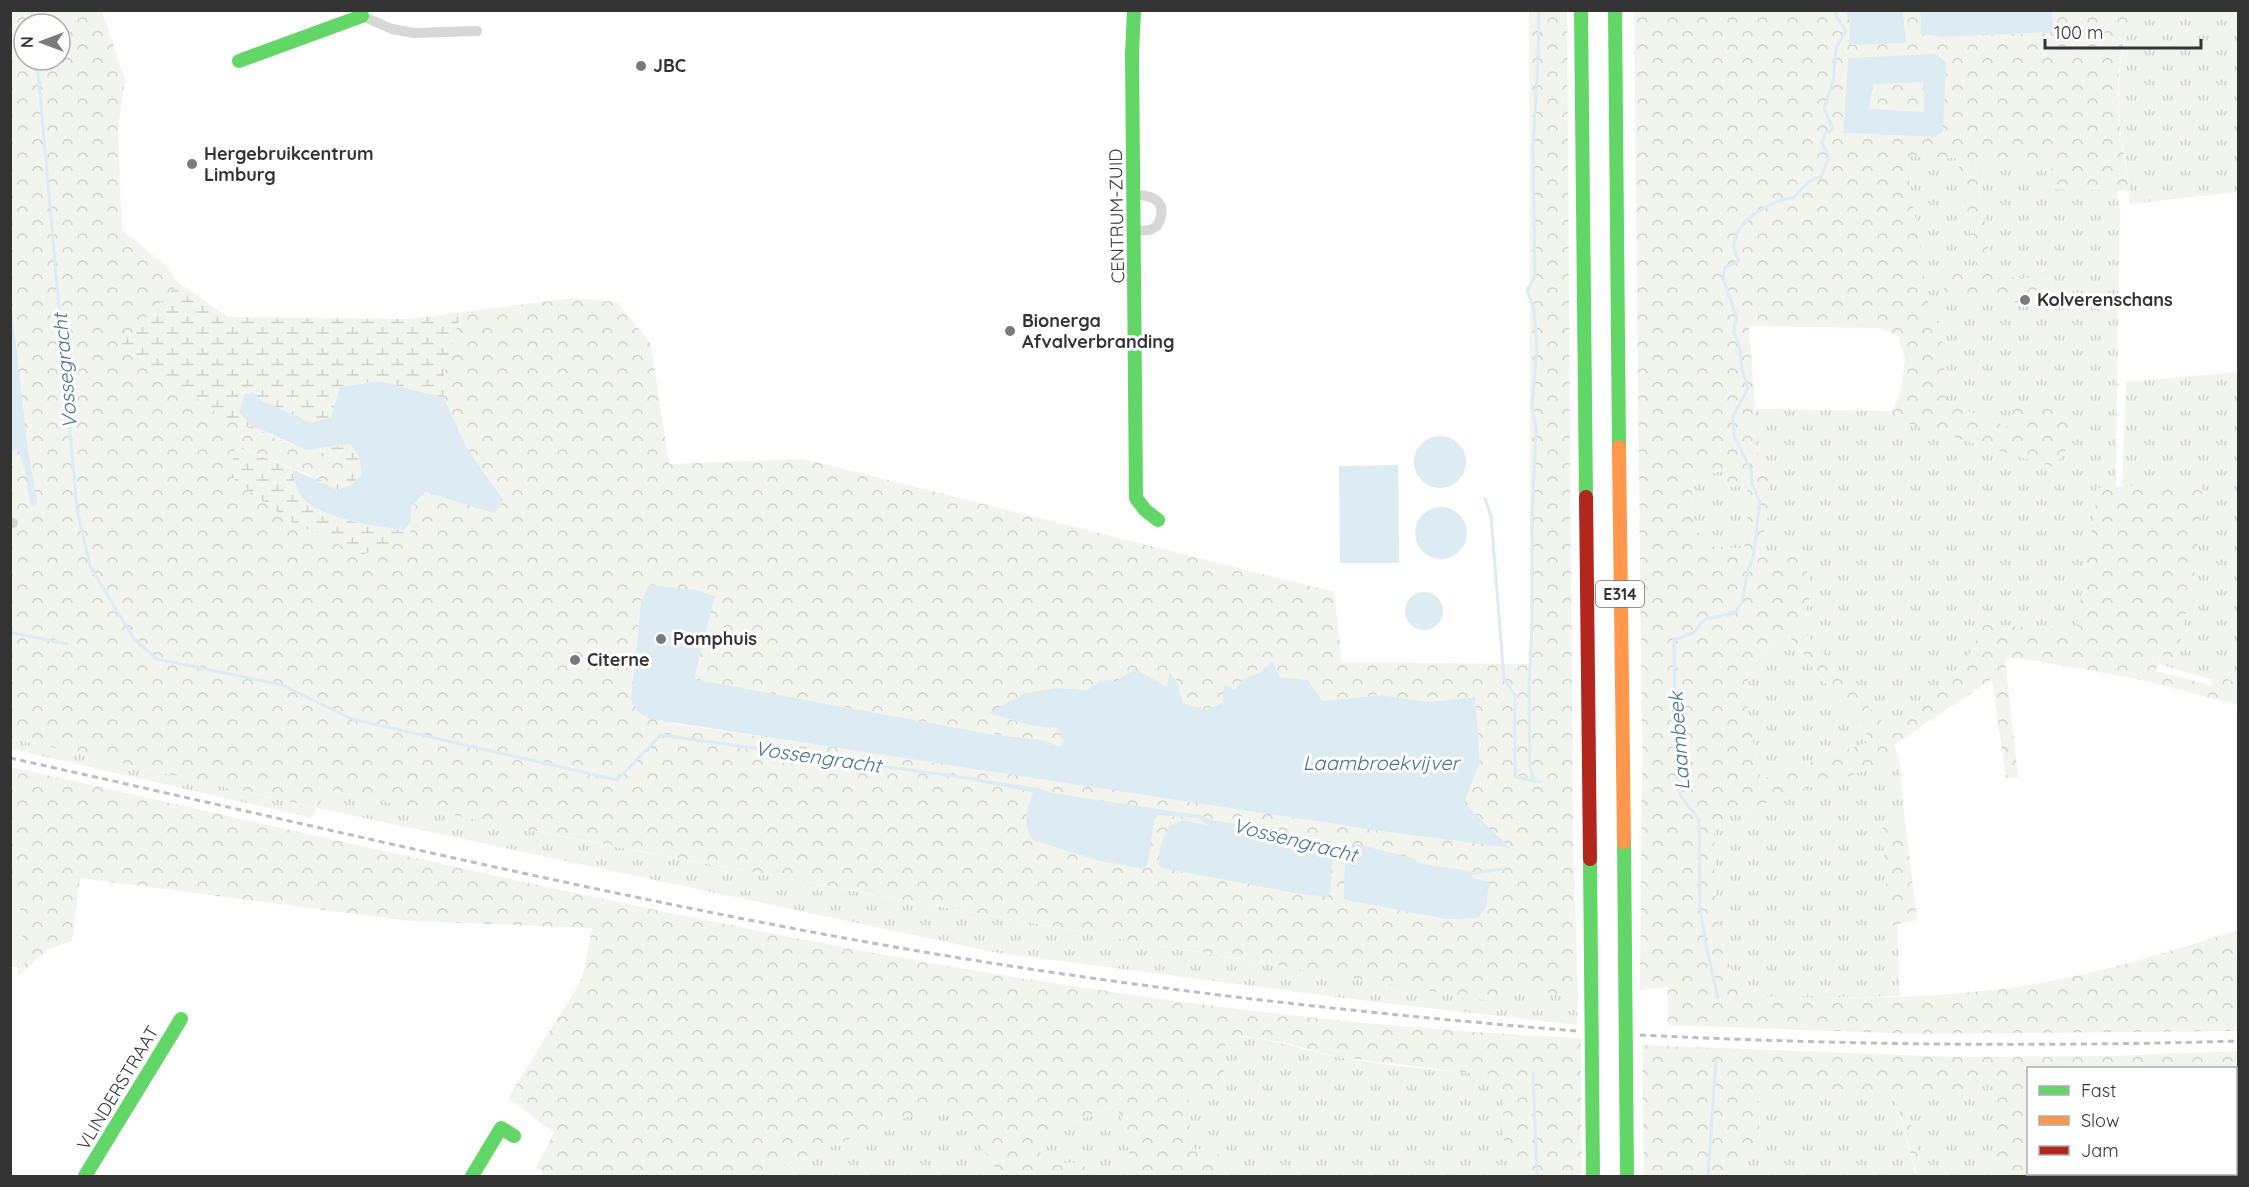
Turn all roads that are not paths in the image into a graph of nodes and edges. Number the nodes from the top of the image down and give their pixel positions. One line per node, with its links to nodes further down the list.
1 (1134, 10): 7 (main road, CENTRUM-ZUID)
2 (1581, 10): 14 (main road, E314)
3 (1615, 10): 15 (main road, E314)
4 (362, 13): 5 (street); 6 (main road)
5 (477, 31)
6 (239, 61)
7 (1135, 195): 8 (main road, CENTRUM-ZUID); 8 (street)
8 (1135, 231): 9 (main road, CENTRUM-ZUID)
9 (1158, 520)
10 (181, 1019): 12 (main road, VLINDERSTRAAT)
11 (514, 1136): 13 (main road)
12 (86, 1176)
13 (472, 1176)
14 (1593, 1176)
15 (1627, 1176)

